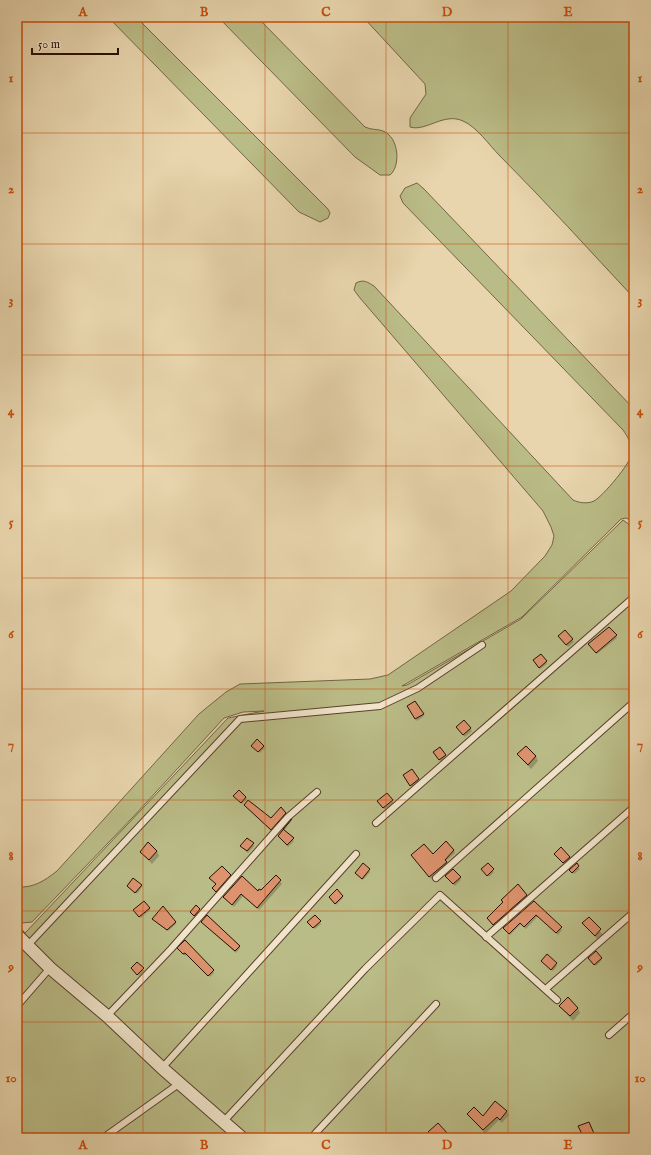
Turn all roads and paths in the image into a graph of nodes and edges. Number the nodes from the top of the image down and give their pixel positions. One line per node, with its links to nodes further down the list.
1 (634, 597): 6 (lane)
2 (482, 645): 12 (lane)
3 (634, 702): 8 (lane)
4 (317, 792): 19 (lane)
5 (634, 807): 11 (lane)
6 (376, 823)
7 (356, 854): 21 (lane)
8 (436, 878)
9 (634, 912): 14 (lane)
10 (17, 935): 12 (street)
11 (486, 937): 15 (lane); 23 (lane)
12 (28, 945): 13 (street)
13 (50, 968): 17 (lane); 19 (street)
14 (548, 987)
15 (556, 1000)
16 (436, 1004): 27 (lane)
17 (17, 1006)
18 (634, 1013): 20 (lane)
19 (107, 1016): 21 (street)
20 (609, 1035)
21 (162, 1068): 22 (street)
22 (180, 1083): 23 (street); 25 (lane)
23 (224, 1121): 26 (street)
24 (634, 1136): 28 (lane)
25 (103, 1138)
26 (242, 1138)
27 (311, 1138)
28 (629, 1138)

